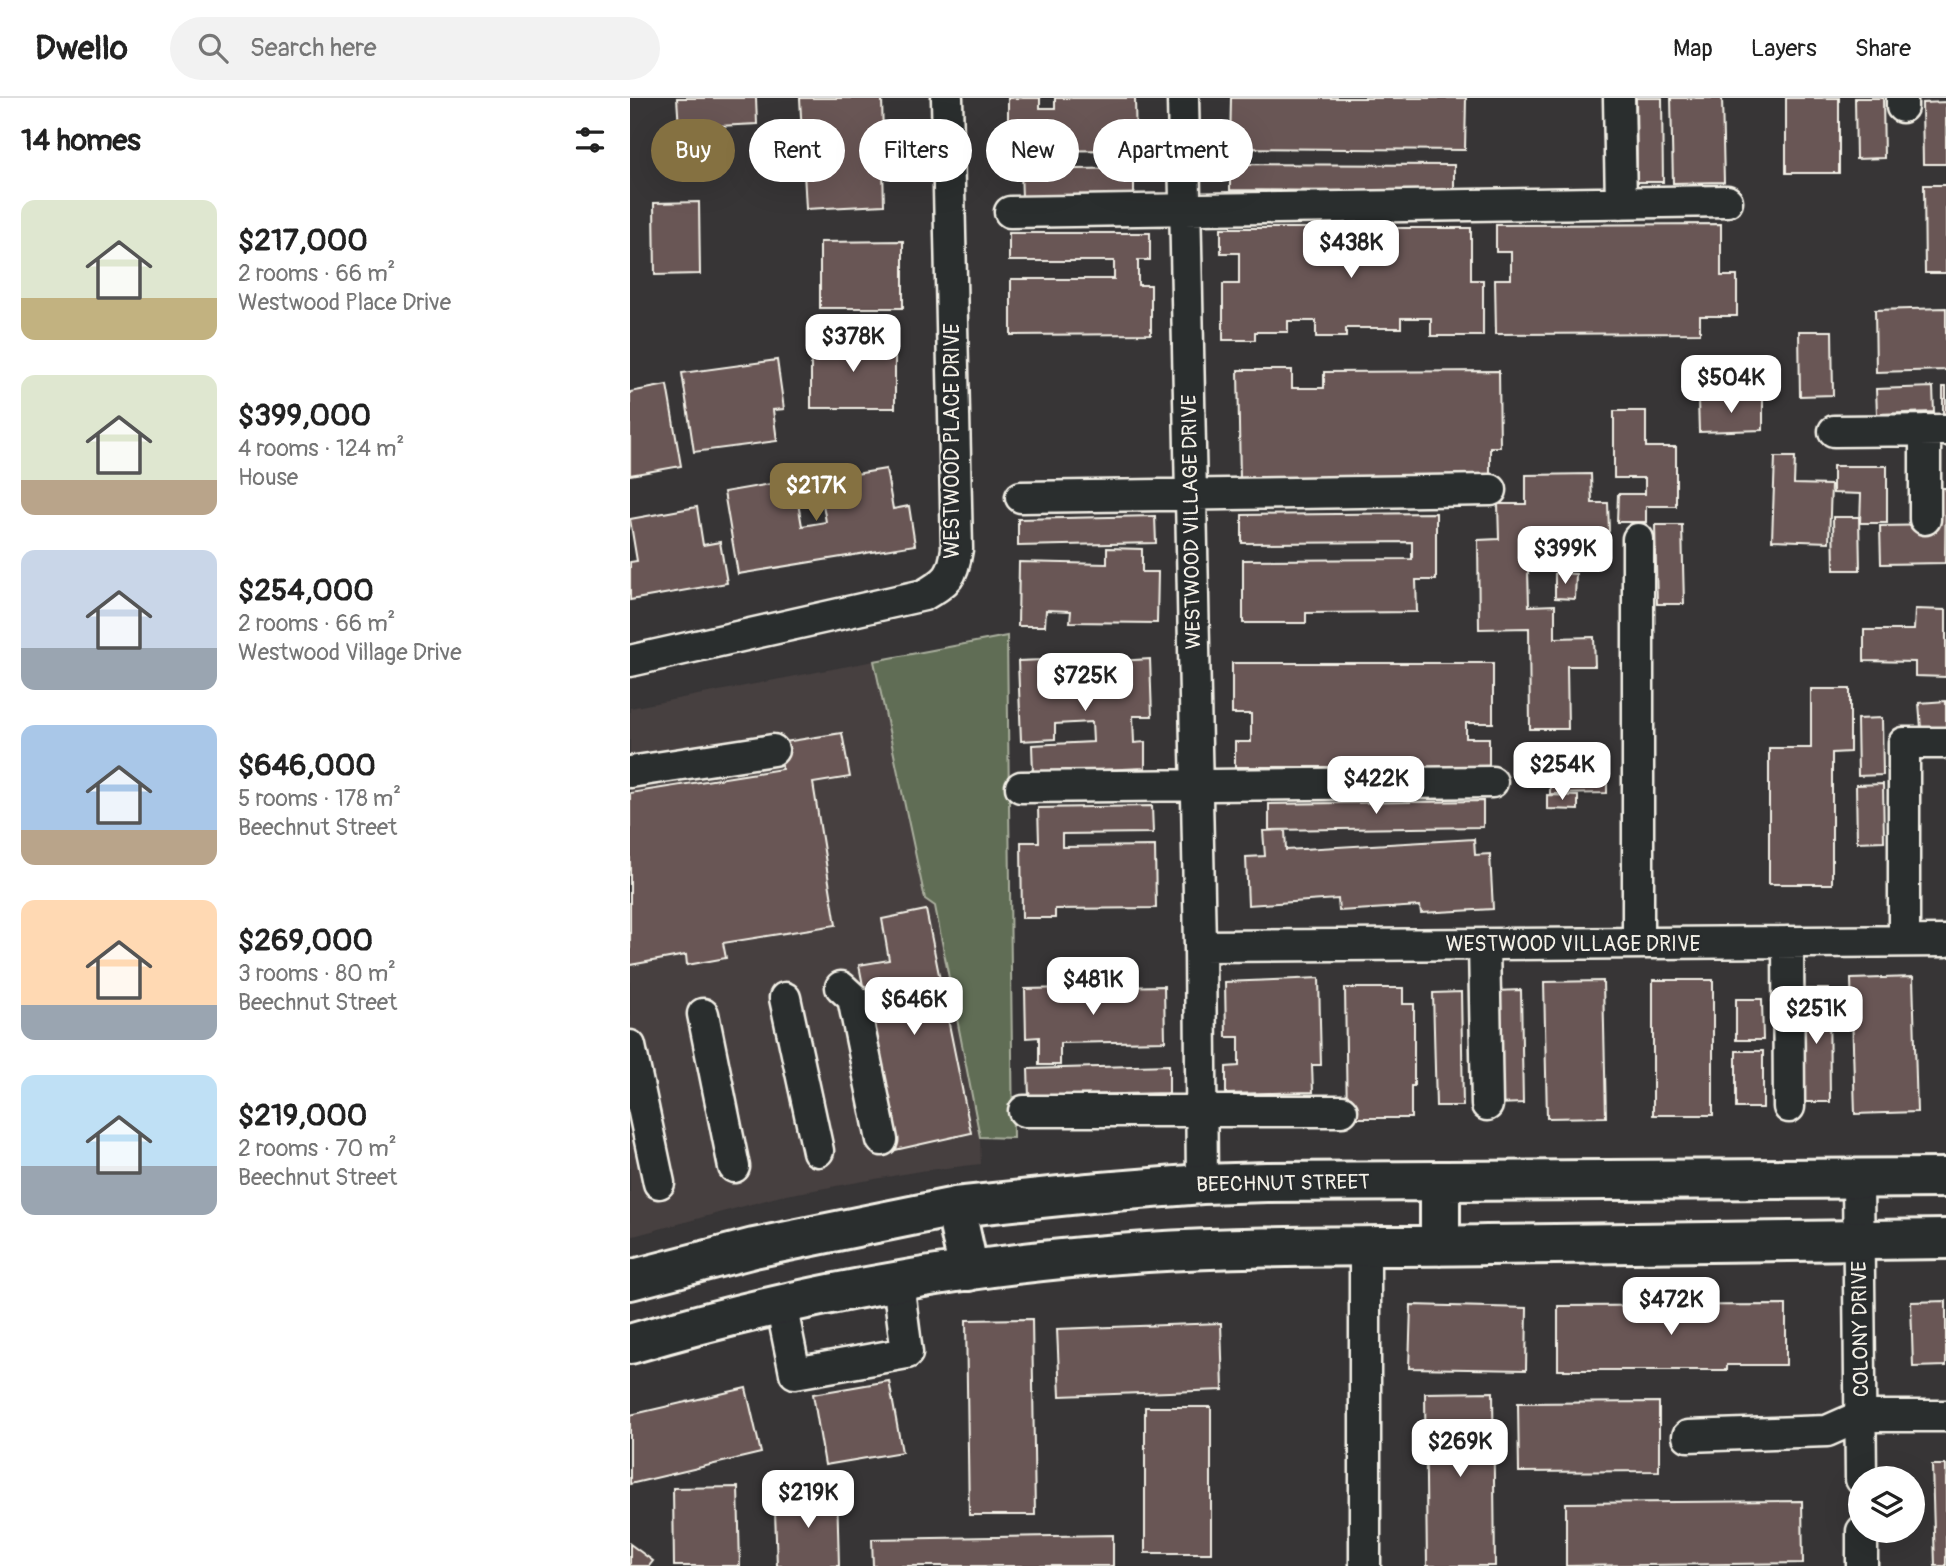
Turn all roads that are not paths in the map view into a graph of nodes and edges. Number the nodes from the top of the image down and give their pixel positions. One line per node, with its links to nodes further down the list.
1 (947, 98): 15 (street, WESTWOOD PLACE DRIVE)
2 (1183, 98): 6 (street, WESTWOOD VILLAGE DRIVE)
3 (1619, 98): 5 (street)
4 (1727, 201): 5 (street)
5 (1621, 203): 6 (street)
6 (1185, 209): 7 (street); 11 (street, WESTWOOD VILLAGE DRIVE)
7 (1010, 212)
8 (1936, 430): 9 (street); 13 (street)
9 (1834, 431)
10 (1491, 490): 11 (street)
11 (1190, 495): 12 (street); 20 (street, WESTWOOD VILLAGE DRIVE)
12 (1021, 497)
13 (1925, 519)
14 (1638, 539): 25 (street)
15 (630, 661)
16 (1946, 743): 22 (street)
17 (773, 750): 18 (street)
18 (630, 772)
19 (1492, 782): 20 (street)
20 (1196, 785): 21 (street); 27 (street, WESTWOOD VILLAGE DRIVE)
21 (1021, 787)
22 (1904, 941): 23 (street, WESTWOOD VILLAGE DRIVE); 24 (street, WESTWOOD VILLAGE DRIVE)
23 (1946, 941)
24 (1788, 942): 25 (street, WESTWOOD VILLAGE DRIVE); 33 (street)
25 (1638, 943): 26 (street, WESTWOOD VILLAGE DRIVE)
26 (1484, 944): 27 (street, WESTWOOD VILLAGE DRIVE); 32 (street)
27 (1200, 946): 35 (street, WESTWOOD VILLAGE DRIVE)
28 (841, 988): 37 (street)
29 (785, 998): 38 (street)
30 (704, 1014): 39 (street)
31 (630, 1046): 43 (street)
32 (1487, 1105)
33 (1789, 1107)
34 (1024, 1111): 35 (street)
35 (1201, 1111): 36 (street); 44 (street, WESTWOOD VILLAGE DRIVE)
36 (1342, 1111)
37 (882, 1140)
38 (818, 1151)
39 (734, 1167)
40 (1946, 1178): 41 (main road, BEECHNUT STREET)
41 (1858, 1179): 42 (main road, BEECHNUT STREET); 47 (street, COLONY DRIVE)
42 (1440, 1181): 44 (main road, BEECHNUT STREET); 48 (main road)
43 (659, 1183)
44 (1202, 1184): 45 (main road, BEECHNUT STREET)
45 (955, 1207): 50 (main road); 51 (main road, BEECHNUT STREET)
46 (1946, 1239): 47 (main road)
47 (1858, 1240): 48 (main road); 55 (street, COLONY DRIVE)
48 (1440, 1246): 49 (main road)
49 (1365, 1247): 50 (main road); 60 (street)
50 (969, 1271): 52 (main road)
51 (630, 1280)
52 (898, 1282): 53 (main road); 53 (street)
53 (781, 1304): 54 (main road)
54 (630, 1343)
55 (1861, 1416): 56 (street); 57 (street); 58 (street, COLONY DRIVE)
56 (1946, 1416)
57 (1688, 1436)
58 (1861, 1466)
59 (1862, 1543): 61 (street)
60 (1365, 1566)
61 (1863, 1566)

